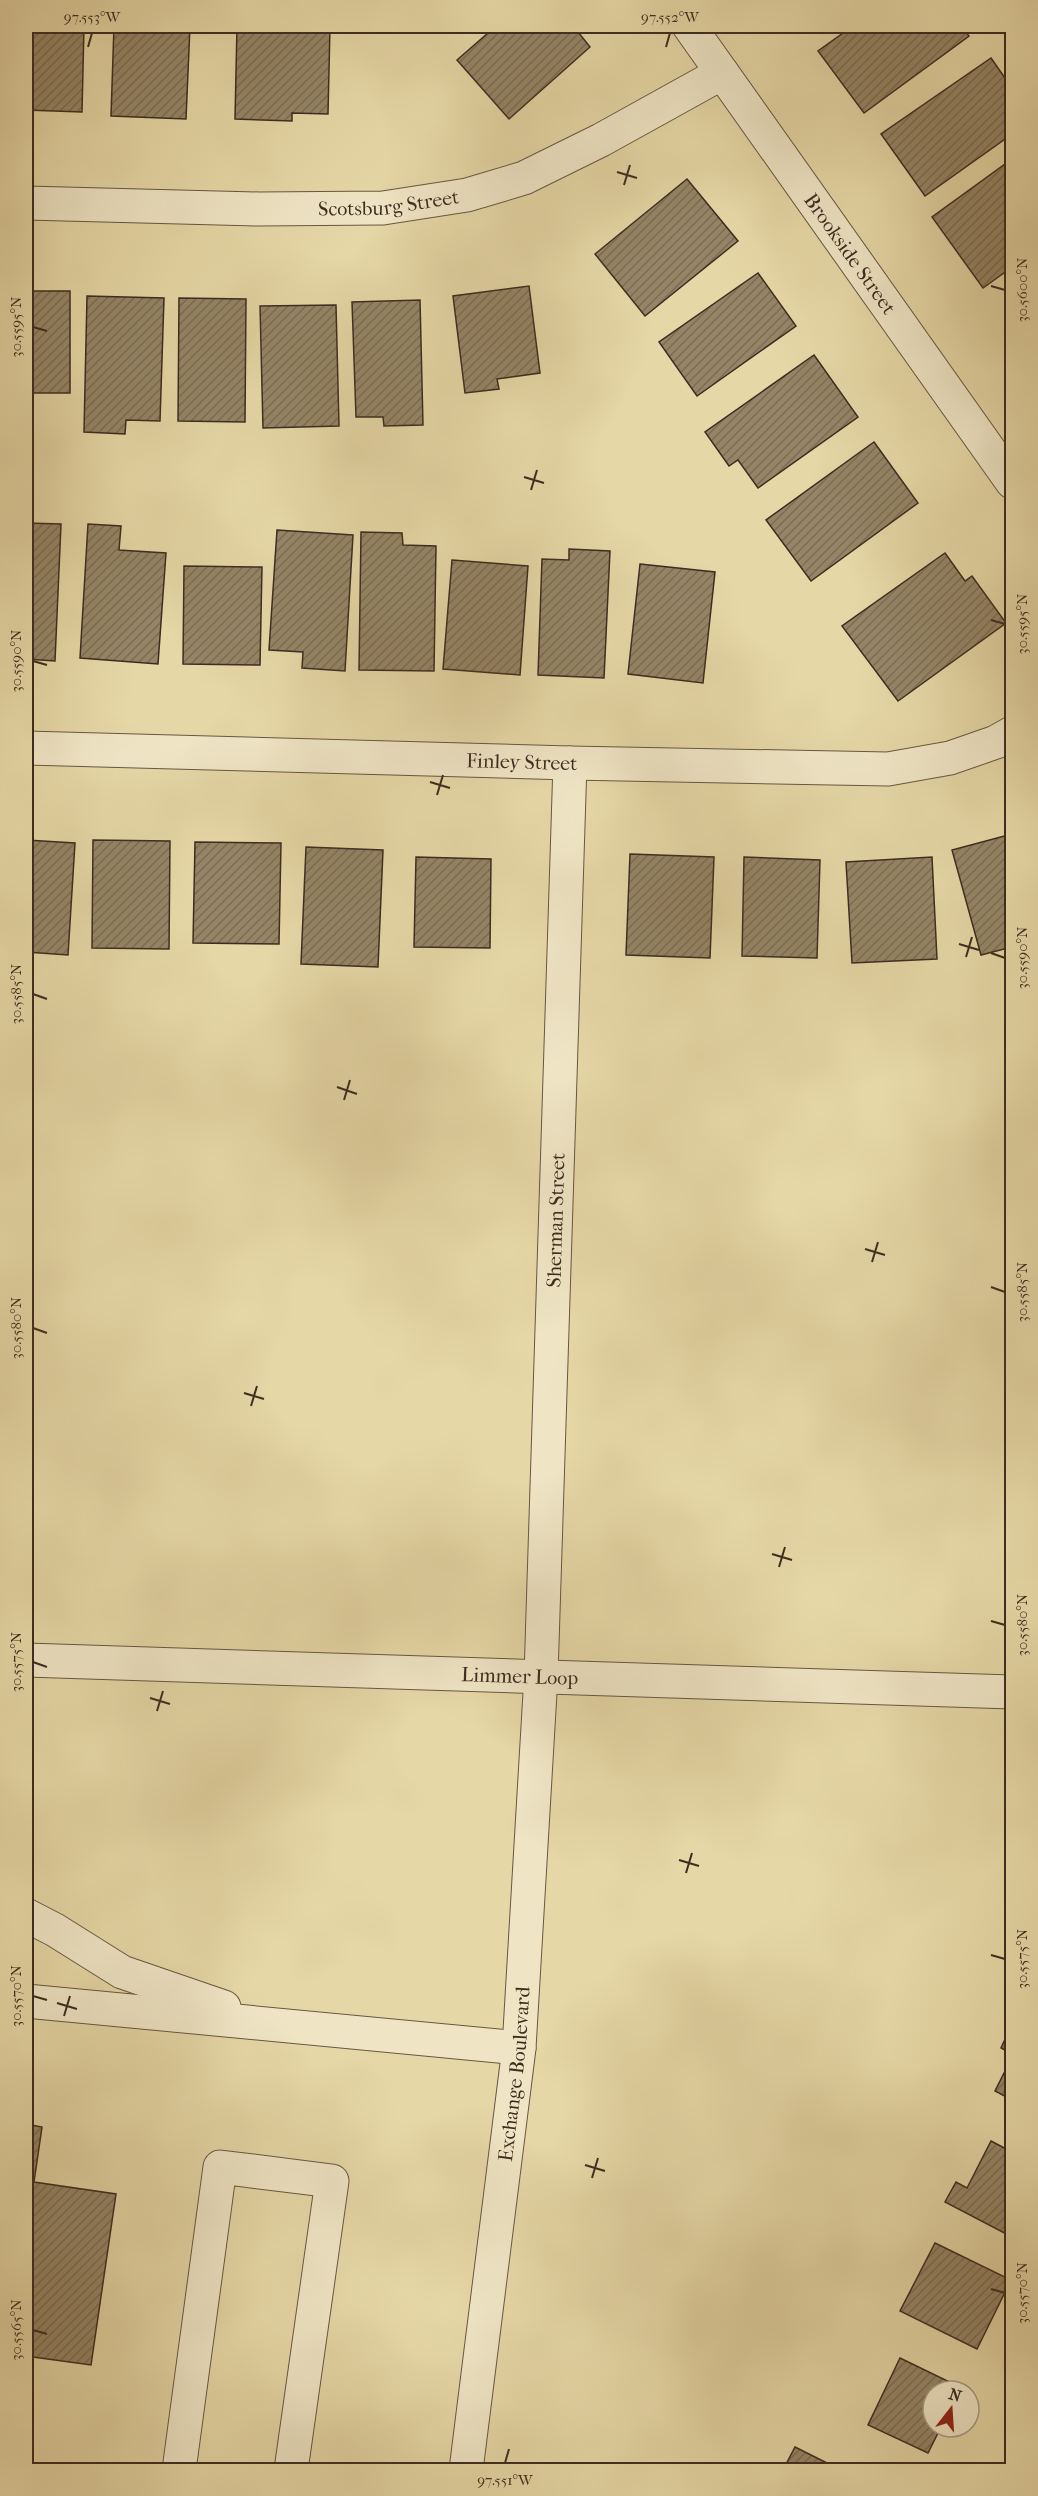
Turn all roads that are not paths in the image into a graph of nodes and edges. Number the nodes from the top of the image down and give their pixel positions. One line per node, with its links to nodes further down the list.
1 (689, 26): 2 (street, Brookside Street)
2 (722, 73): 3 (street, Scotsburg Street); 4 (street, Brookside Street)
3 (26, 203)
4 (1012, 482)
5 (1012, 733): 7 (street, Finley Street)
6 (26, 748): 7 (street, Finley Street)
7 (570, 763): 9 (street, Sherman Street)
8 (26, 1660): 9 (street, Limmer Loop)
9 (541, 1676): 10 (street, Limmer Loop); 14 (street, Exchange Boulevard)
10 (1012, 1692)
11 (26, 1915): 13 (street)
12 (26, 2001): 13 (street)
13 (257, 2023): 14 (street)
14 (519, 2048): 17 (street, Exchange Boulevard)
15 (178, 2470): 16 (street)
16 (291, 2470)
17 (466, 2470)

